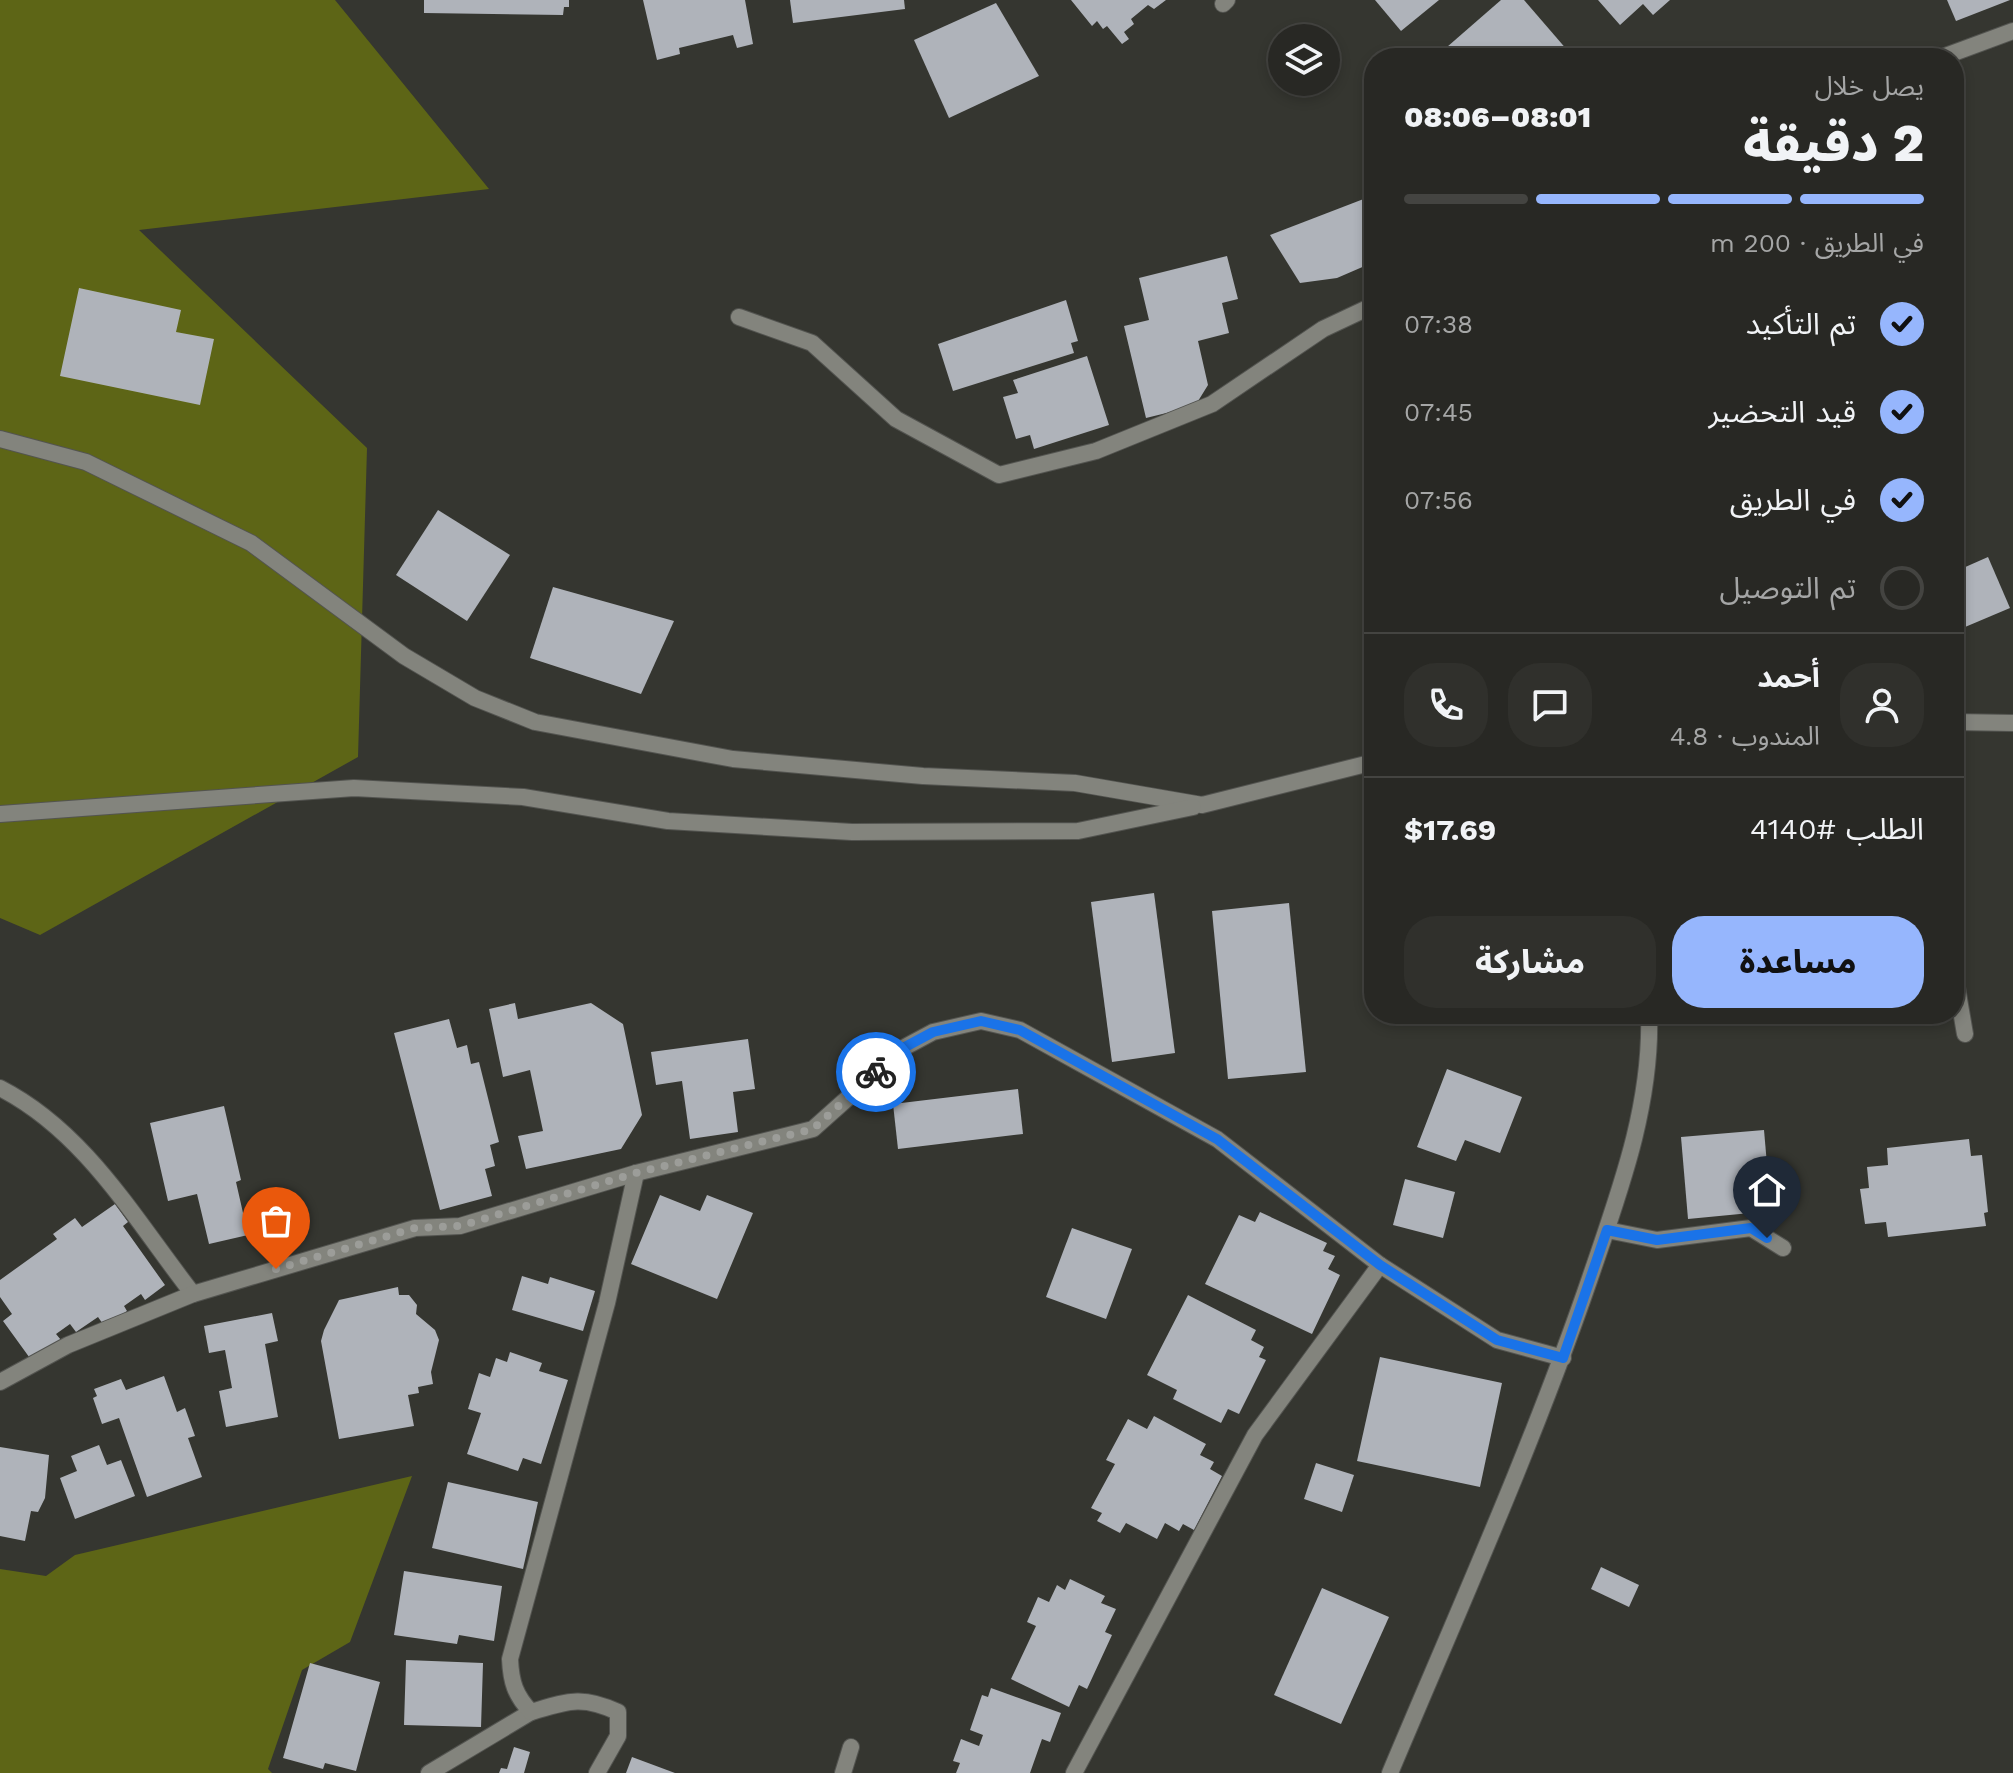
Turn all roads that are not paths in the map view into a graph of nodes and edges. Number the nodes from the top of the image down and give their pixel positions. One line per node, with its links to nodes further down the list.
1 (2013, 31): 2 (street)
2 (1964, 49)
3 (1364, 310): 4 (street)
4 (739, 317)
5 (0, 439): 9 (street)
6 (1964, 722): 7 (street)
7 (2013, 723)
8 (1364, 764): 9 (street)
9 (1202, 805): 10 (street)
10 (0, 814)
11 (1649, 1024): 16 (street)
12 (1963, 1024): 13 (street)
13 (1965, 1034)
14 (0, 1088): 19 (street)
15 (636, 1173): 18 (street); 19 (street); 22 (street)
16 (1607, 1230): 17 (street); 20 (street)
17 (1783, 1248)
18 (1380, 1265): 20 (street); 27 (street)
19 (193, 1294): 21 (street)
20 (1563, 1358): 28 (street)
21 (0, 1382)
22 (531, 1712): 24 (street); 25 (street)
23 (851, 1747): 26 (street)
24 (429, 1773)
25 (597, 1773)
26 (843, 1773)
27 (1074, 1773)
28 (1390, 1773)

